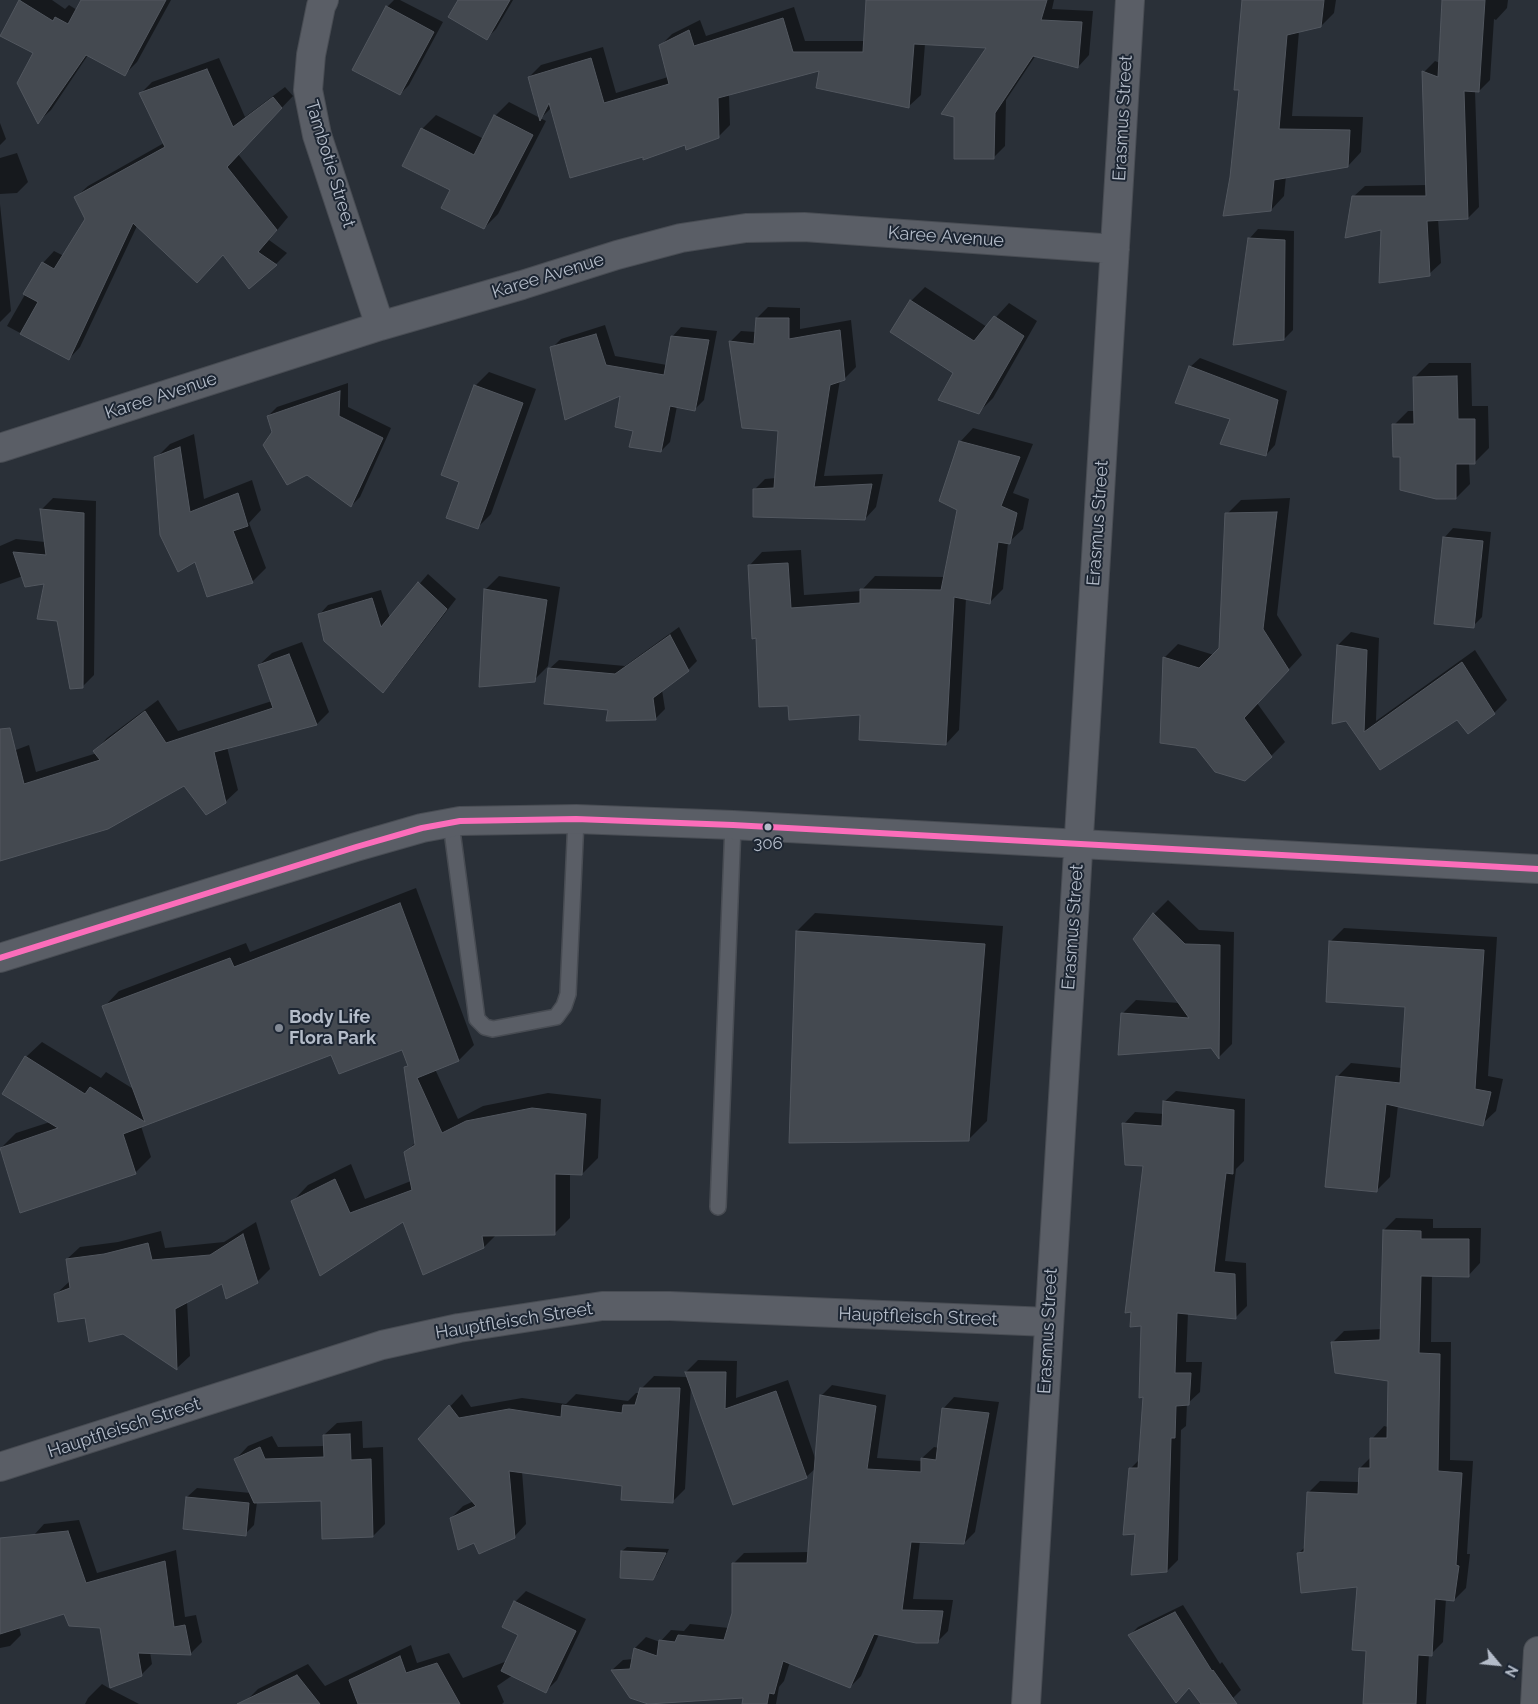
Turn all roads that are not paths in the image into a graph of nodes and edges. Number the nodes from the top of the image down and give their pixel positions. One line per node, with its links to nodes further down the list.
1 (324, 0): 4 (street, Tambotie Street)
2 (1130, 0): 3 (street, Erasmus Street)
3 (1115, 249): 4 (street, Karee Avenue); 9 (street, Erasmus Street)
4 (380, 326): 5 (street, Karee Avenue)
5 (0, 448)
6 (576, 819): 7 (street); 7 (lane); 8 (street)
7 (451, 823): 11 (street)
8 (733, 824): 9 (street); 12 (lane)
9 (1078, 843): 10 (street); 13 (street, Erasmus Street)
10 (1538, 868)
11 (0, 958)
12 (718, 1207)
13 (1048, 1322): 14 (street, Hauptfleisch Street); 16 (street, Erasmus Street)
14 (0, 1467)
15 (1538, 1651): 17 (street)
16 (1026, 1704)
17 (1535, 1704)

